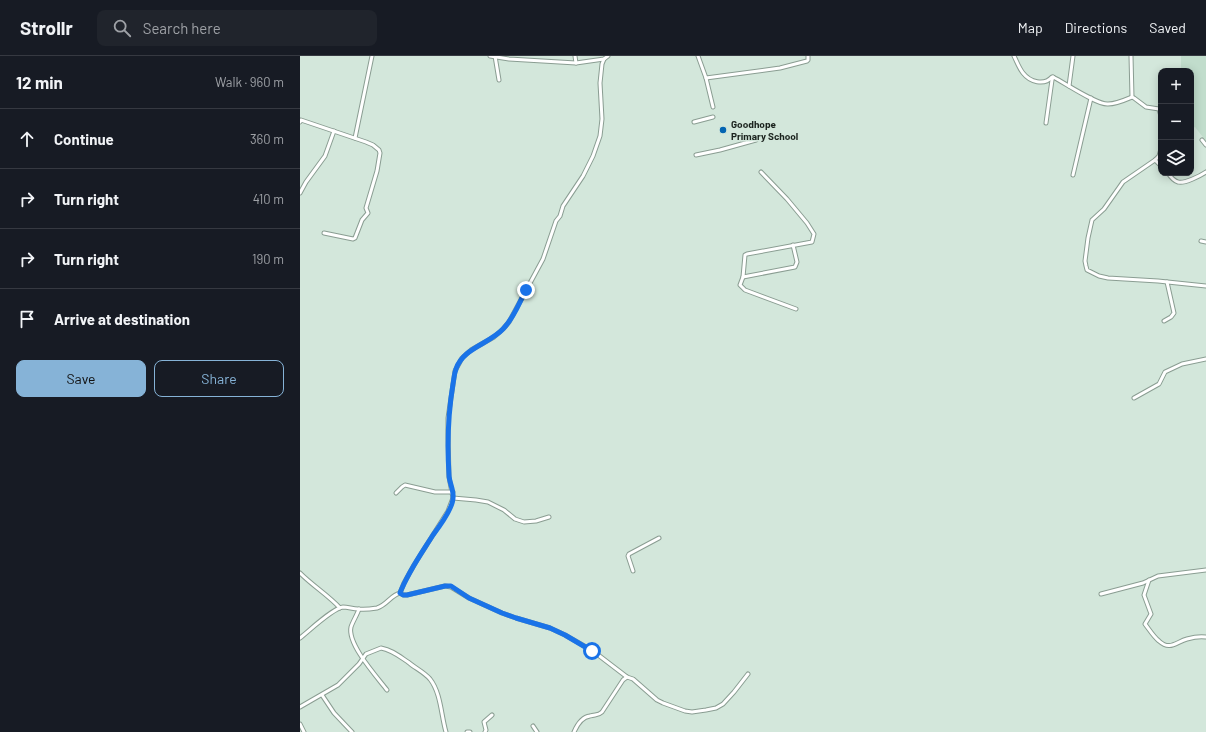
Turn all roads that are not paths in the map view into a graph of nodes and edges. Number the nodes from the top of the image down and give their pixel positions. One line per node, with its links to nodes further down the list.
1 (372, 56): 25 (street)
2 (490, 56): 3 (street)
3 (496, 56): 11 (street); 14 (street)
4 (575, 56): 11 (street)
5 (698, 56): 13 (street)
6 (808, 56): 13 (street)
7 (1014, 56): 12 (street)
8 (1073, 56): 15 (street)
9 (1131, 56): 16 (street)
10 (607, 57): 11 (street); 49 (street)
11 (576, 63)
12 (1053, 77): 15 (street); 23 (street)
13 (706, 78): 18 (street)
14 (499, 80)
15 (1069, 86): 17 (street)
16 (1132, 97): 17 (street); 19 (street)
17 (1092, 98): 35 (street)
18 (712, 107)
19 (1158, 109)
20 (713, 117): 22 (street)
21 (300, 122): 24 (street)
22 (694, 122)
23 (1046, 123)
24 (334, 132): 25 (street); 37 (street)
25 (355, 138): 38 (street)
26 (756, 140): 29 (street)
27 (1202, 140): 28 (street)
28 (1206, 145)
29 (696, 155)
30 (1158, 157): 31 (street)
31 (1155, 160): 32 (street); 43 (street)
32 (1158, 163)
33 (761, 172): 41 (street)
34 (1206, 172): 36 (street)
35 (1073, 175)
36 (1171, 176)
37 (300, 193)
38 (324, 233)
39 (1201, 241): 40 (street)
40 (1206, 242)
41 (793, 245): 42 (street); 42 (street)
42 (743, 277): 45 (street)
43 (1167, 282): 44 (street); 46 (street)
44 (1206, 286)
45 (796, 309)
46 (1164, 321)
47 (1206, 358): 48 (street)
48 (1134, 398)
49 (453, 492): 50 (street); 51 (street)
50 (396, 493)
51 (453, 498): 52 (street); 58 (street)
52 (549, 517)
53 (659, 538): 55 (street)
54 (1206, 570): 57 (street)
55 (633, 571)
56 (300, 573): 60 (street)
57 (1149, 580): 59 (street); 62 (street)
58 (400, 593): 61 (street); 66 (street)
59 (1101, 594)
60 (340, 608): 61 (street); 63 (street)
61 (359, 610): 64 (street)
62 (1206, 637)
63 (300, 638)
64 (363, 658): 67 (street); 68 (street); 75 (street)
65 (748, 674): 66 (street)
66 (627, 677): 80 (street)
67 (387, 690)
68 (322, 695): 69 (street); 74 (street)
69 (300, 707)
70 (492, 716): 78 (street)
71 (300, 724): 73 (street)
72 (533, 726): 79 (street)
73 (304, 732)
74 (352, 732)
75 (446, 732)
76 (467, 732): 77 (street)
77 (470, 732)
78 (485, 732)
79 (537, 732)
80 (574, 732)

